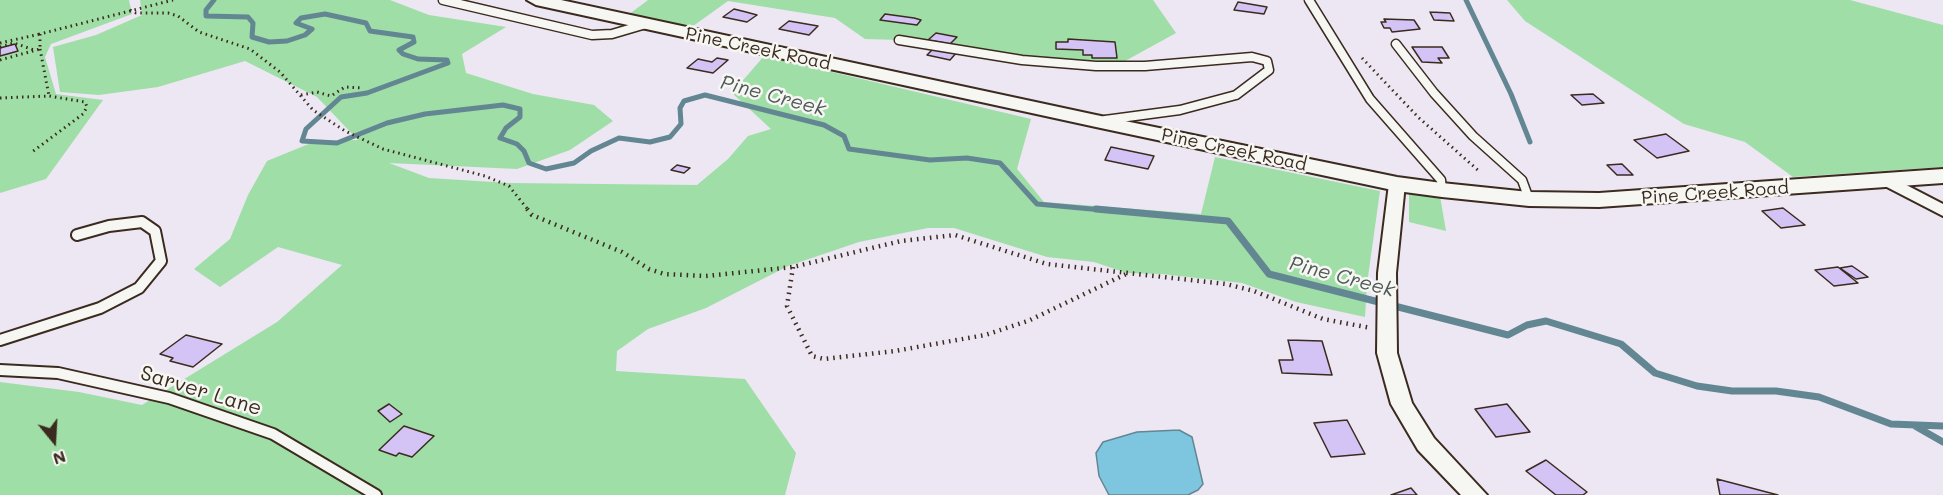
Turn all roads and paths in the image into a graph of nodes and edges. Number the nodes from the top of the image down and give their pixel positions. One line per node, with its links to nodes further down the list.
1 (173, 0): 5 (path)
2 (443, 0): 6 (lane)
3 (536, 0): 6 (street, Pine Creek Road)
4 (1309, 0): 26 (lane)
5 (132, 9): 7 (path); 17 (path)
6 (646, 24): 20 (street, Pine Creek Road)
7 (40, 34): 10 (path); 11 (path)
8 (899, 40): 20 (lane)
9 (1396, 44): 27 (lane)
10 (0, 45): 12 (path)
11 (40, 49): 12 (path); 18 (path)
12 (34, 51): 15 (path)
13 (15, 52): 15 (path)
14 (1359, 54): 22 (path)
15 (0, 59)
16 (363, 88): 17 (path)
17 (301, 95): 30 (path)
18 (49, 96): 19 (path); 21 (path)
19 (0, 98)
20 (1096, 121): 25 (street, Pine Creek Road)
21 (32, 152)
22 (1480, 172)
23 (1943, 176): 24 (street, Pine Creek Road)
24 (1887, 180): 27 (street, Pine Creek Road); 28 (street)
25 (1397, 184): 26 (street, Pine Creek Road); 32 (street)
26 (1442, 190): 27 (street, Pine Creek Road)
27 (1529, 199)
28 (1943, 211)
29 (77, 235): 33 (lane)
30 (793, 267): 31 (path); 31 (path)
31 (1127, 273): 32 (path)
32 (1387, 331): 36 (street)
33 (0, 340)
34 (0, 370): 35 (lane, Sarver Lane)
35 (376, 495)
36 (1475, 495)

